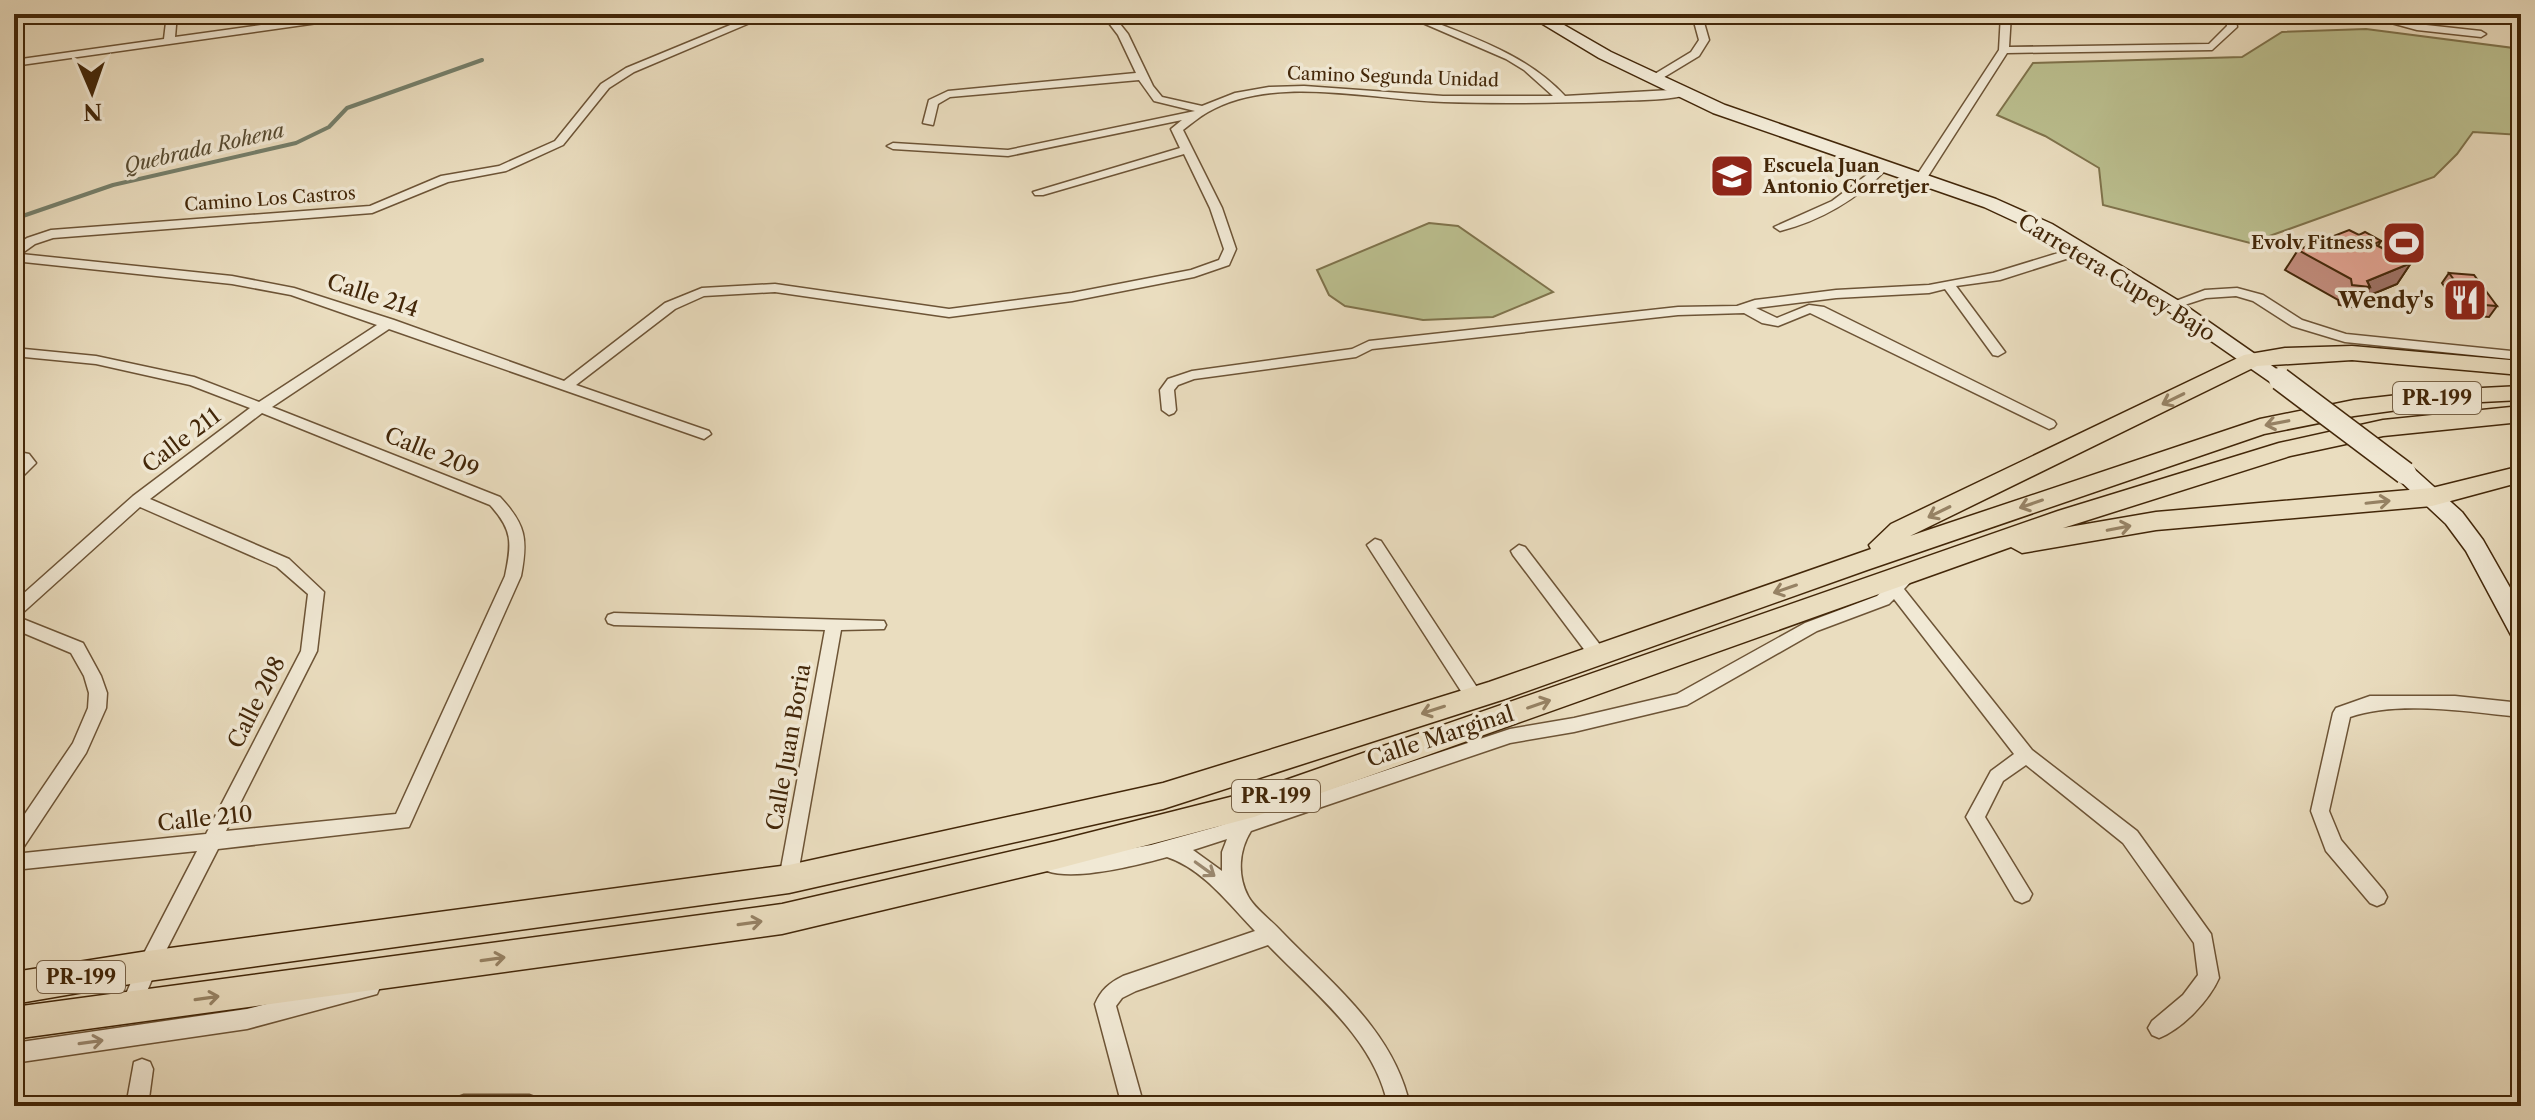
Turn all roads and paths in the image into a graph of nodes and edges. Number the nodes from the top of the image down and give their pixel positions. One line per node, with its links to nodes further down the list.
1 (172, 14): 13 (street)
2 (360, 14): 11 (street)
3 (766, 14): 29 (street, Camino Los Castros)
4 (1107, 14): 16 (street)
5 (1407, 14): 19 (street)
6 (1534, 14): 17 (street, Carretera Cupey Bajo)
7 (1703, 14): 17 (street)
8 (2006, 14): 14 (street)
9 (2230, 14): 14 (street)
10 (2363, 14): 12 (street)
11 (320, 17): 13 (street)
12 (2481, 34)
13 (169, 41): 15 (street)
14 (2004, 50): 25 (street)
15 (14, 63)
16 (1143, 76): 20 (street); 21 (street)
17 (1657, 77): 18 (street, Carretera Cupey Bajo)
18 (1688, 92): 19 (street, Camino Segunda Unidad); 24 (street, Carretera Cupey Bajo)
19 (1561, 98): 20 (street, Camino Segunda Unidad)
20 (1196, 112): 22 (street, Camino Segunda Unidad); 23 (street)
21 (929, 123)
22 (893, 146)
23 (1185, 150): 26 (street); 39 (street)
24 (1884, 166): 25 (street, Carretera Cupey Bajo); 27 (street)
25 (1921, 178): 28 (street, Carretera Cupey Bajo)
26 (1039, 192)
27 (1780, 227)
28 (2081, 250): 30 (street); 31 (street, Carretera Cupey Bajo)
29 (14, 255): 33 (street, Calle 214)
30 (1948, 284): 32 (street); 35 (street)
31 (2172, 305): 36 (street); 37 (street, Carretera Cupey Bajo)
32 (1746, 308): 42 (street); 44 (street)
33 (389, 323): 39 (street, Calle 214); 41 (street, Calle 211)
34 (14, 352): 41 (street, Calle 209)
35 (1998, 352)
36 (2521, 356)
37 (2252, 360): 38 (main road); 49 (street, Carretera Cupey Bajo, bridge); 54 (main road, one-way to 54)
38 (2521, 368)
39 (567, 385): 45 (street, Calle 214)
40 (2521, 393): 54 (main road, PR-199, one-way to 54)
41 (261, 407): 50 (street, Calle 211); 66 (street, Calle 209)
42 (1169, 410)
43 (2521, 414): 52 (main road, PR-199)
44 (2049, 424)
45 (704, 434)
46 (19, 457): 48 (street)
47 (2521, 474): 49 (main road)
48 (14, 476)
49 (2432, 497): 52 (main road, one-way to 49); 61 (street, Carretera Cupey Bajo)
50 (138, 500): 56 (street, Calle 211); 68 (street, Calle 208)
51 (1375, 545): 63 (street)
52 (1987, 547): 55 (main road, PR-199)
53 (1519, 551): 62 (street)
54 (1858, 563): 62 (main road, PR-199, one-way to 62)
55 (1902, 582): 65 (street); 67 (street, Calle Marginal); 72 (main road, PR-199, one-way to 55)
56 (14, 612)
57 (614, 619): 59 (street)
58 (14, 622): 69 (street)
59 (834, 624): 60 (street); 73 (street, Calle Juan Boria)
60 (878, 625)
61 (2521, 630)
62 (1598, 655): 63 (main road, PR-199)
63 (1474, 697): 73 (main road, PR-199, one-way to 73)
64 (2521, 710): 76 (street)
65 (2026, 755): 74 (street); 83 (street)
66 (402, 821): 68 (street, Calle 210)
67 (1244, 826): 70 (street, Calle Marginal); 75 (street)
68 (212, 841): 71 (street, Calle 210); 78 (street, Calle 208)
69 (14, 845)
70 (1167, 849): 72 (street, Calle Marginal); 75 (street, one-way to 75)
71 (14, 862)
72 (1005, 867): 79 (main road, PR-199, one-way to 72)
73 (789, 879): 78 (main road, PR-199)
74 (2022, 894)
75 (1238, 897): 77 (street)
76 (2377, 897)
77 (1273, 934): 89 (street); 90 (street)
78 (148, 966): 80 (main road, PR-199); 81 (street, Calle 208)
79 (434, 967): 81 (main road, PR-199, one-way to 79); 84 (street, one-way to 79)
80 (14, 988)
81 (130, 1008): 82 (main road, PR-199)
82 (14, 1023)
83 (2159, 1028)
84 (14, 1053)
85 (142, 1069): 86 (street)
86 (137, 1106)
87 (464, 1106): 88 (street)
88 (529, 1106)
89 (1133, 1106)
90 (1399, 1106)

